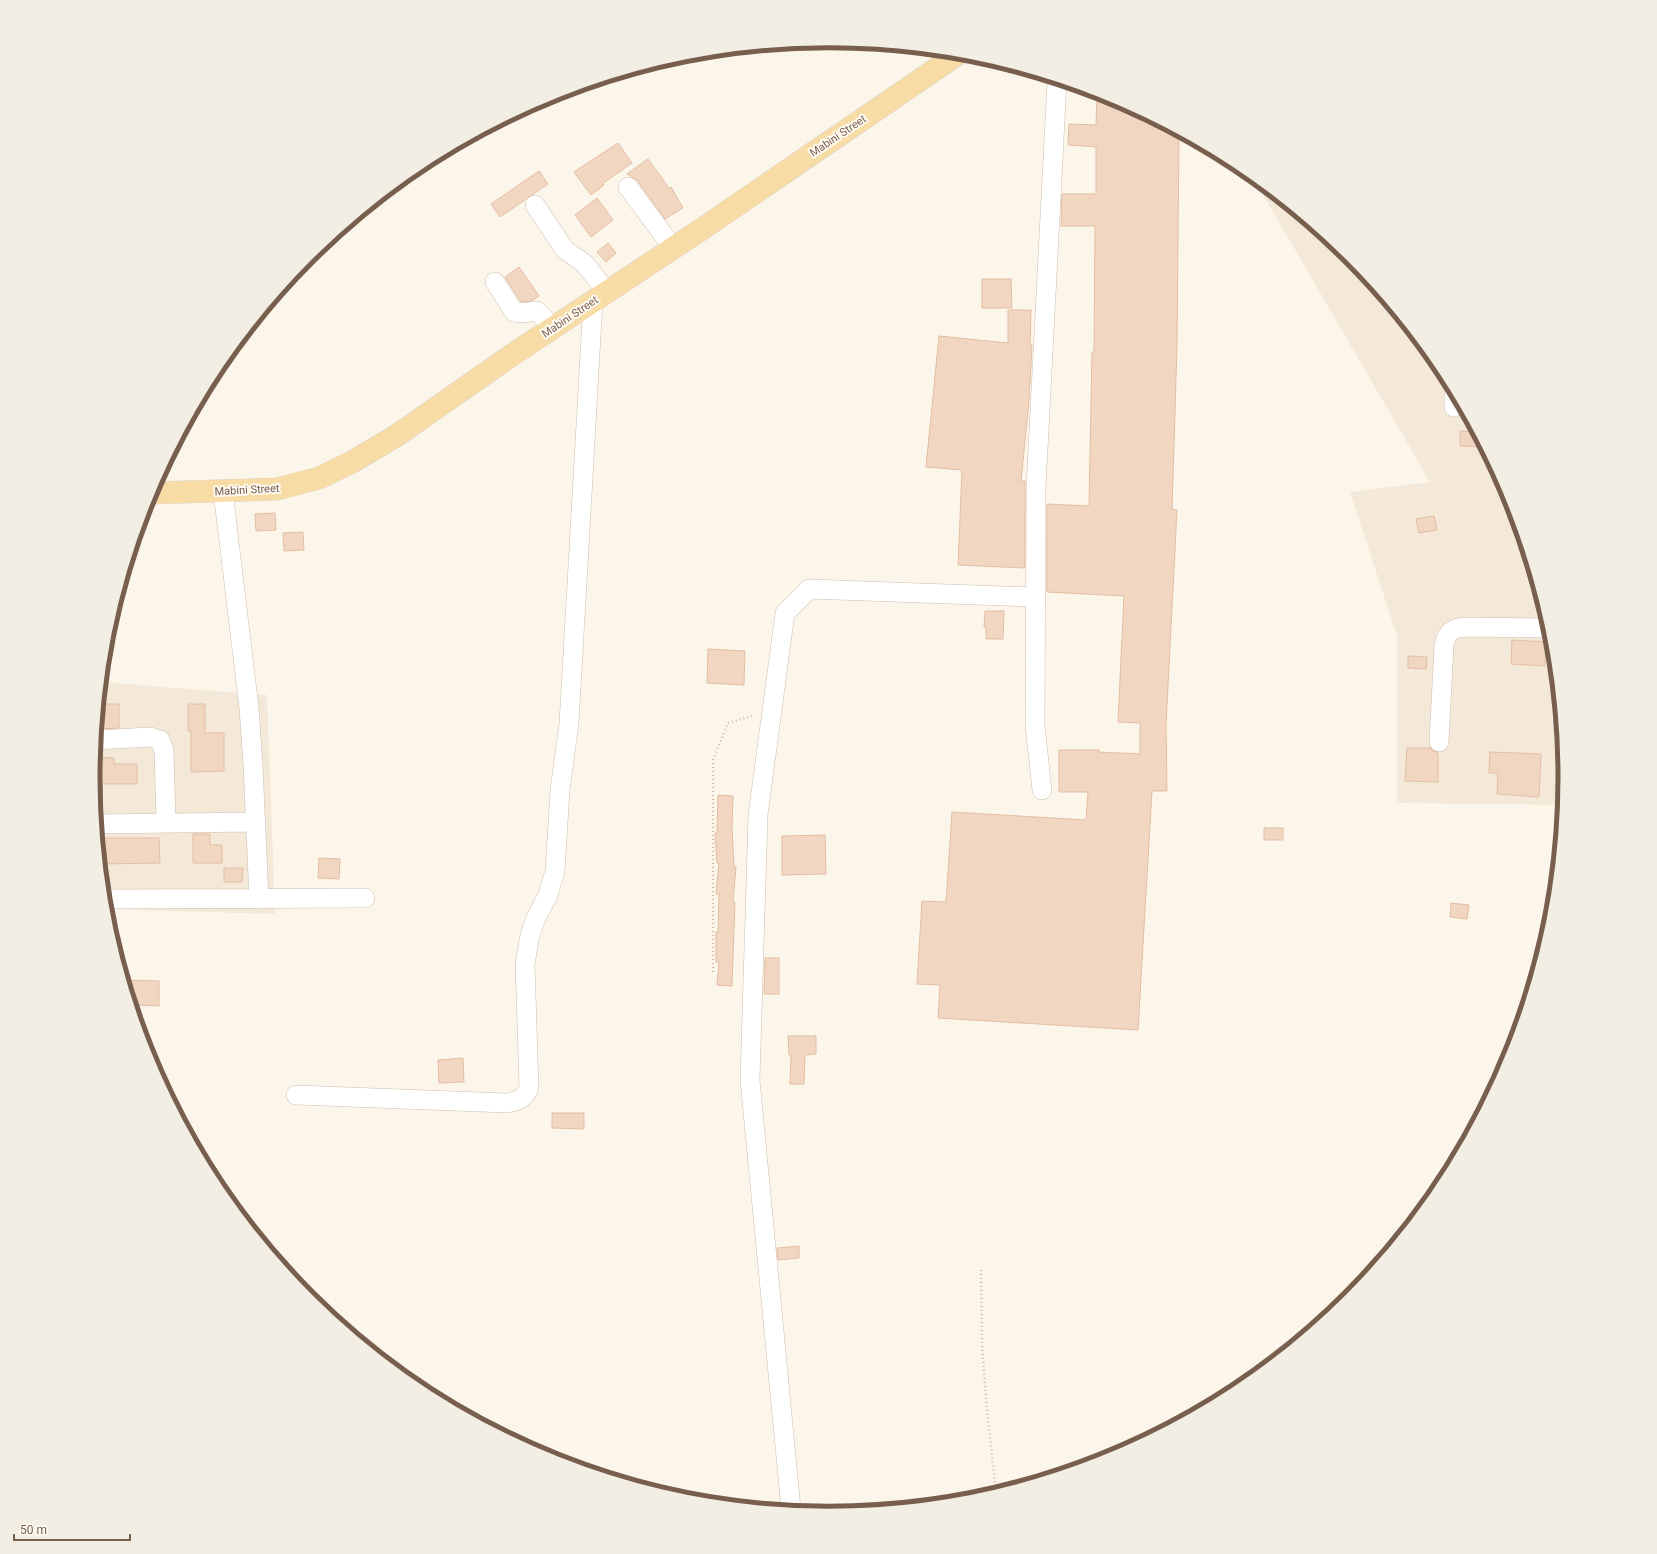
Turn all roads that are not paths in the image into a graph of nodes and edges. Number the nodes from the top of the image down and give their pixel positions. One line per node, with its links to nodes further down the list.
1 (951, 59): 5 (main road, Mabini Street)
2 (1057, 85): 11 (street)
3 (628, 187): 5 (street)
4 (535, 205): 7 (street)
5 (673, 248): 7 (main road, Mabini Street)
6 (495, 282): 8 (street)
7 (600, 297): 8 (main road, Mabini Street); 22 (street)
8 (553, 328): 9 (main road, Mabini Street)
9 (223, 491): 10 (main road, Mabini Street); 16 (street)
10 (157, 493)
11 (1035, 596): 15 (street); 23 (street)
12 (1541, 628): 14 (street)
13 (101, 740): 17 (street)
14 (1439, 742)
15 (1042, 790)
16 (256, 822): 17 (street); 21 (street)
17 (166, 823): 18 (street)
18 (101, 824)
19 (365, 898): 21 (street)
20 (111, 899): 21 (street)
21 (259, 899)
22 (296, 1095)
23 (791, 1504)

